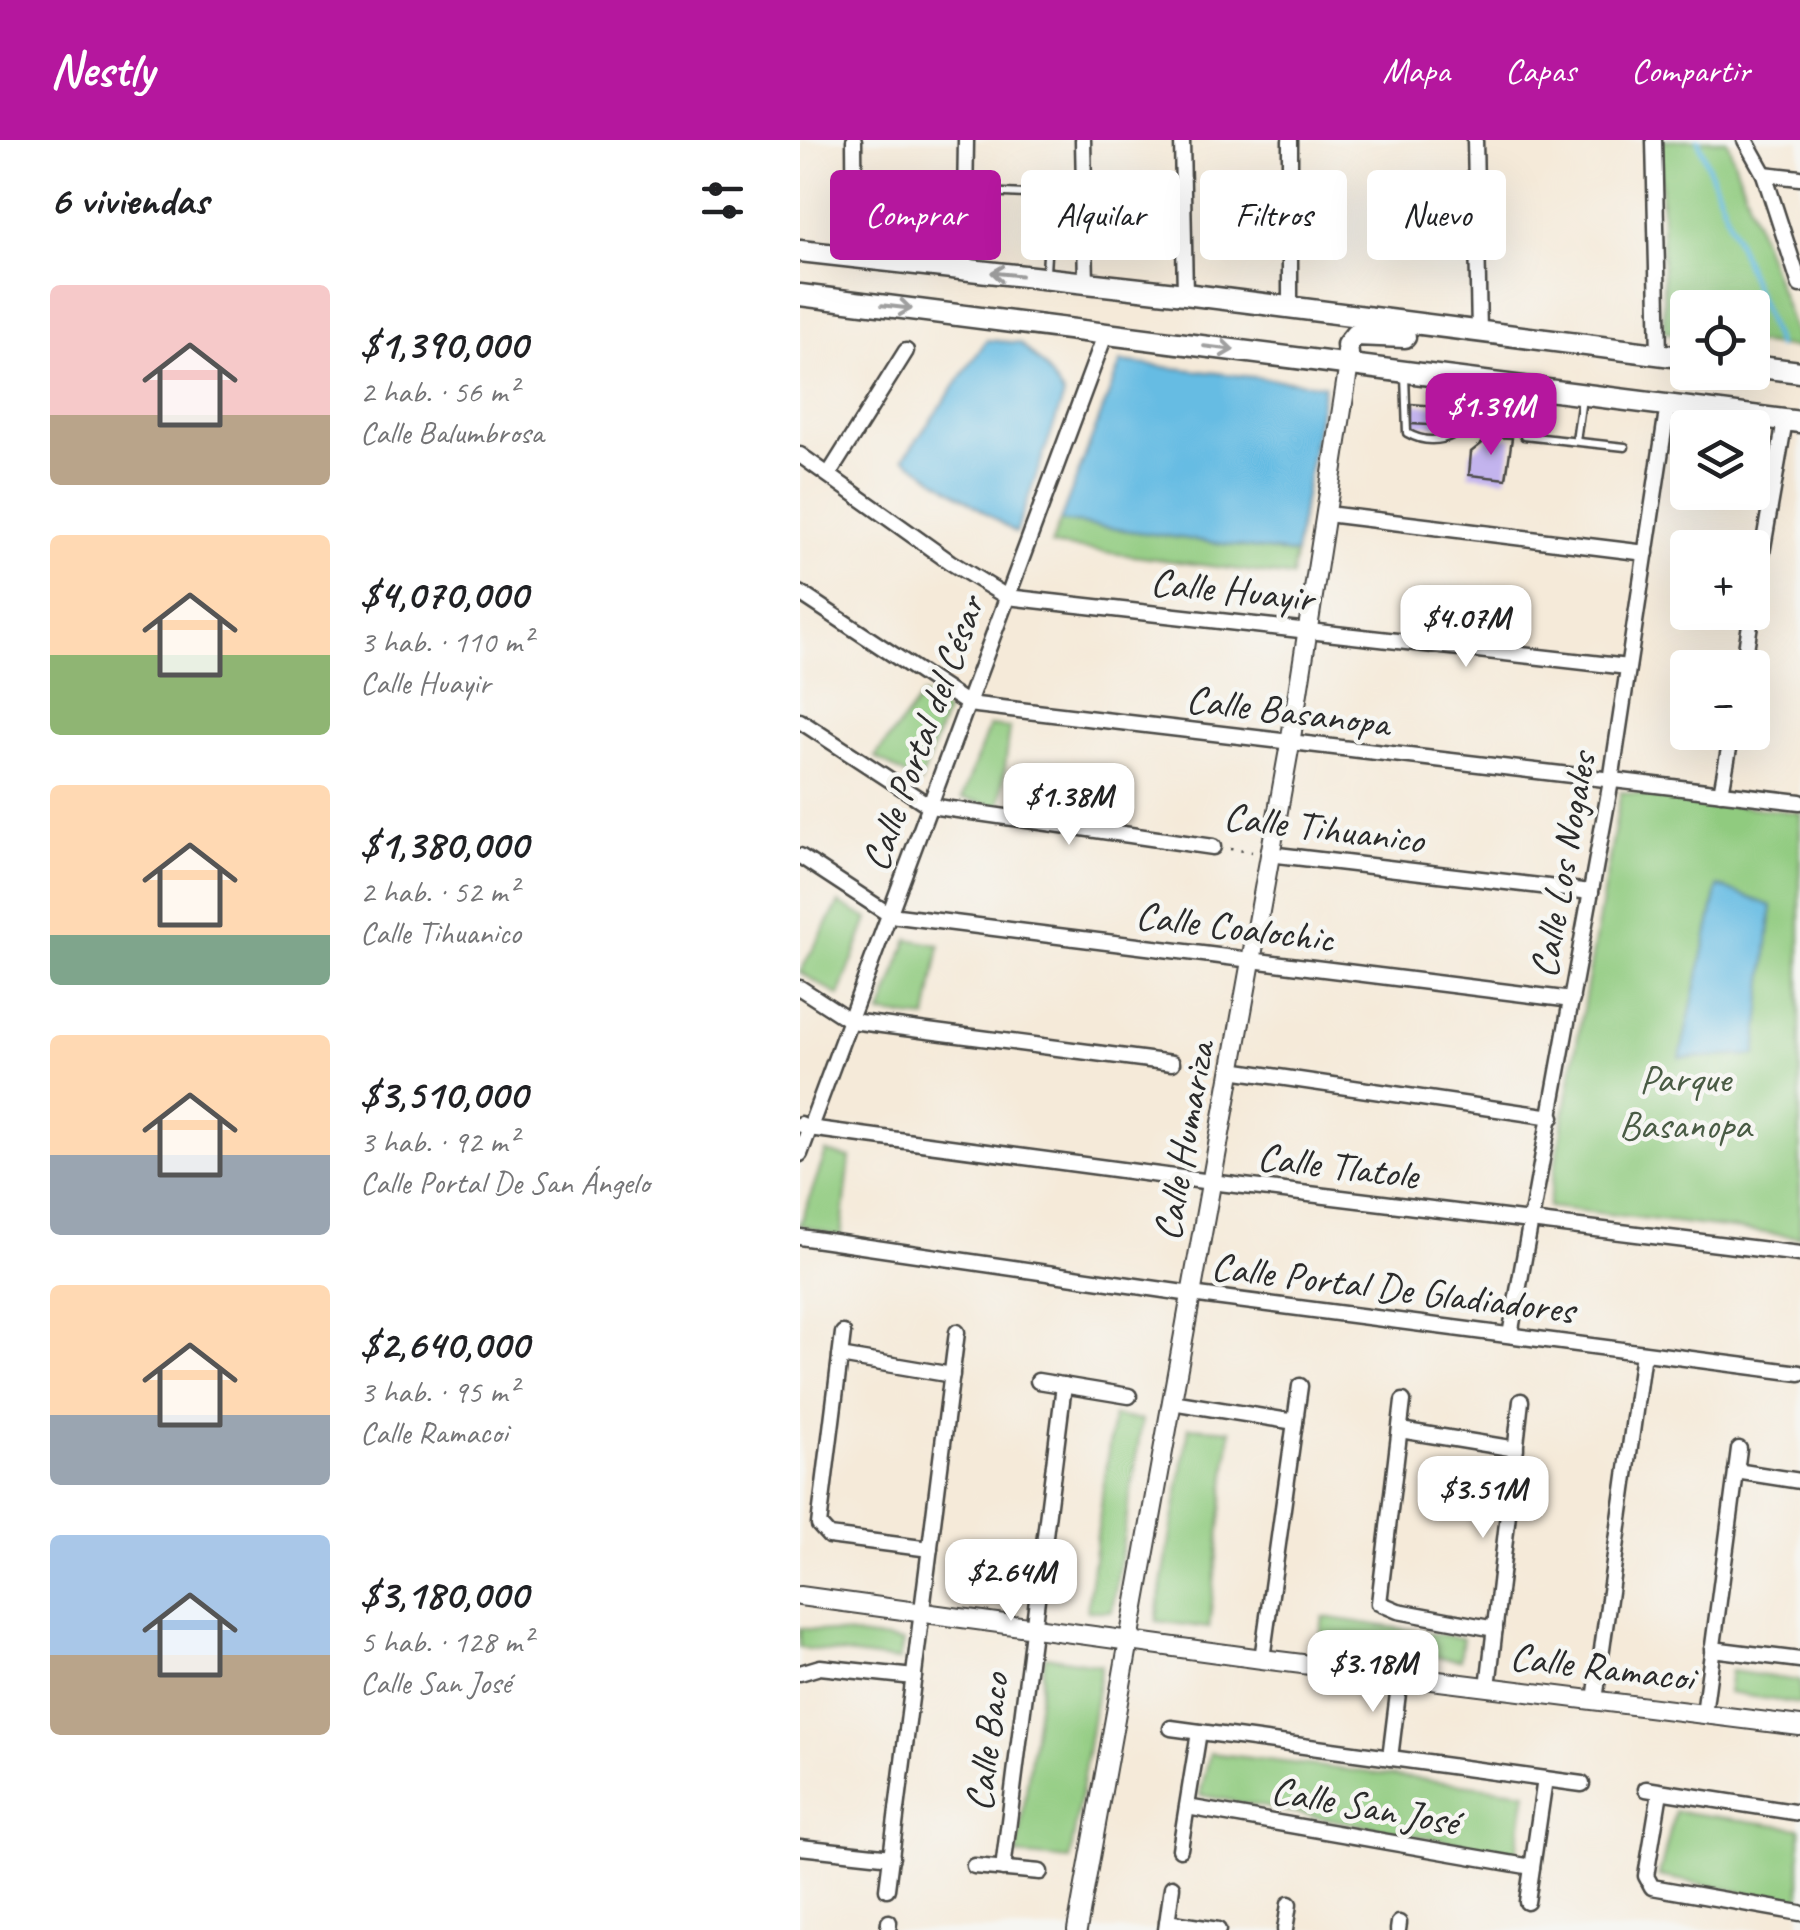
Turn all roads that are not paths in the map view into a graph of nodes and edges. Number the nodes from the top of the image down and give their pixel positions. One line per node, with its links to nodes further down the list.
1 (854, 140): 9 (street)
2 (966, 140): 10 (street)
3 (1083, 140): 20 (street)
4 (1182, 140): 22 (street)
5 (1290, 140): 24 (street)
6 (1475, 140): 25 (street)
7 (1654, 140): 29 (street)
8 (1744, 140): 11 (street)
9 (855, 170)
10 (966, 170)
11 (1764, 174): 12 (street); 21 (street)
12 (1800, 178)
13 (1001, 193): 19 (lane)
14 (800, 251): 15 (main road)
15 (830, 255)
16 (874, 260): 18 (main road)
17 (964, 260): 18 (street)
18 (964, 270): 19 (main road, one-way to 18)
19 (1046, 278): 20 (main road)
20 (1086, 283): 22 (main road)
21 (1800, 285)
22 (1185, 294): 24 (main road)
23 (800, 295): 26 (main road, one-way to 26)
24 (1290, 309): 25 (main road)
25 (1479, 332): 27 (main road)
26 (1105, 334): 31 (main road, one-way to 31); 48 (street, Calle Portal del César)
27 (1515, 337): 29 (main road); 31 (main road)
28 (906, 351): 43 (street)
29 (1659, 354): 30 (main road)
30 (1670, 356)
31 (1349, 364): 33 (main road); 44 (street, Calle Humariza)
32 (1770, 368): 34 (main road)
33 (1405, 371): 35 (main road); 35 (lane)
34 (1800, 372)
35 (1509, 384): 36 (main road)
36 (1583, 394): 37 (main road); 40 (lane)
37 (1668, 404): 38 (main road); 46 (street, Calle Los Nogales)
38 (1793, 421): 45 (street)
39 (1524, 436): 40 (lane)
40 (1576, 441): 41 (lane)
41 (1625, 446)
42 (800, 455): 43 (street)
43 (829, 474): 48 (street)
44 (1327, 514): 46 (street); 49 (street, Calle Humariza)
45 (1770, 530)
46 (1646, 554): 50 (street, Calle Los Nogales)
47 (800, 593): 51 (street, Calle Basanopa)
48 (1007, 597): 49 (street, Calle Huayir); 51 (street, Calle Portal del César)
49 (1308, 630): 50 (street, Calle Huayir); 53 (street, Calle Humariza)
50 (1628, 667): 55 (street, Calle Los Nogales)
51 (968, 704): 53 (street, Calle Basanopa); 58 (street, Calle Portal del César)
52 (800, 721): 58 (street)
53 (1290, 744): 55 (street, Calle Basanopa); 60 (street, Calle Humariza)
54 (1729, 750): 56 (street)
55 (1610, 781): 56 (street, Calle Basanopa); 62 (street, Calle Los Nogales)
56 (1721, 793): 57 (street, Calle Basanopa)
57 (1800, 802)
58 (930, 806): 59 (street, Calle Tihuanico); 63 (street, Calle Portal del César)
59 (1214, 847)
60 (1270, 854): 62 (street, Calle Tihuanico); 64 (street, Calle Humariza)
61 (800, 856): 63 (street)
62 (1591, 892): 66 (street, Calle Los Nogales)
63 (890, 915): 64 (street, Calle Coalochic); 67 (street, Calle Portal del César)
64 (1250, 961): 66 (street, Calle Coalochic); 69 (street, Calle Humariza)
65 (800, 988): 67 (street)
66 (1572, 1000): 70 (street, Calle Los Nogales)
67 (851, 1021): 68 (street); 71 (street, Calle Portal del César)
68 (1172, 1064)
69 (1231, 1070): 70 (street); 73 (street, Calle Humariza)
70 (1552, 1117): 74 (street, Calle Los Nogales)
71 (804, 1126): 72 (street, Calle Portal del César); 73 (street, Calle Tlatole)
72 (800, 1154)
73 (1211, 1182): 74 (street, Calle Tlatole); 77 (street, Calle Humariza)
74 (1531, 1222): 76 (street, Calle Tlatole); 80 (street, Calle Los Nogales)
75 (800, 1237): 77 (street, Calle Portal De Gladiadores)
76 (1800, 1254)
77 (1192, 1294): 80 (street, Calle Portal De Gladiadores); 90 (street, Calle Humariza)
78 (843, 1332): 82 (street)
79 (957, 1332): 84 (street)
80 (1510, 1336): 81 (street, Calle Portal De Gladiadores)
81 (1643, 1353): 83 (street, Calle Portal De Gladiadores); 111 (street)
82 (840, 1356): 84 (street); 98 (street)
83 (1800, 1373)
84 (952, 1375): 98 (street)
85 (1038, 1381): 86 (street)
86 (1064, 1385): 88 (street); 101 (street, Calle Baco)
87 (1300, 1386): 92 (street)
88 (1128, 1396)
89 (1521, 1401): 94 (street)
90 (1172, 1402): 92 (street); 103 (street, Calle Humariza)
91 (1403, 1402): 93 (street)
92 (1295, 1422): 105 (street)
93 (1400, 1430): 94 (street); 102 (street)
94 (1516, 1449): 102 (street)
95 (1739, 1449): 96 (street)
96 (1736, 1471): 97 (street); 104 (street)
97 (1800, 1480)
98 (930, 1549): 100 (street)
99 (800, 1596): 100 (street, Calle Ramacoi)
100 (924, 1613): 101 (street, Calle Ramacoi); 109 (street)
101 (1033, 1628): 103 (street, Calle Ramacoi); 126 (street, Calle Baco)
102 (1495, 1629): 110 (street)
103 (1128, 1639): 105 (street, Calle Ramacoi); 134 (street, Calle Humariza)
104 (1712, 1649): 106 (street); 112 (street)
105 (1262, 1659): 108 (street, Calle Ramacoi)
106 (1800, 1660)
107 (800, 1673): 109 (street)
108 (1400, 1676): 110 (street, Calle Ramacoi); 116 (street, Calle San José)
109 (914, 1677): 123 (street)
110 (1488, 1687): 111 (street, Calle Ramacoi)
111 (1595, 1700): 112 (street, Calle Ramacoi)
112 (1704, 1714): 113 (street, Calle Ramacoi)
113 (1800, 1726)
114 (1171, 1728): 115 (street, Calle San José)
115 (1199, 1732): 116 (street, Calle San José); 119 (street)
116 (1390, 1758): 117 (street, Calle San José)
117 (1545, 1779): 118 (street, Calle San José); 125 (street)
118 (1582, 1784)
119 (1187, 1808): 122 (street); 125 (street, Calle San José)
120 (1800, 1813): 132 (street)
121 (800, 1846): 123 (street)
122 (1180, 1849)
123 (892, 1857): 129 (street)
124 (974, 1866): 126 (street)
125 (1532, 1867): 130 (street)
126 (1003, 1869): 127 (street)
127 (1040, 1872)
128 (1172, 1887): 133 (street)
129 (887, 1890)
130 (1527, 1902)
131 (1289, 1904): 136 (street)
132 (1800, 1913)
133 (1167, 1926): 135 (street)
134 (1078, 1930)
135 (1218, 1930)
136 (1284, 1930)

